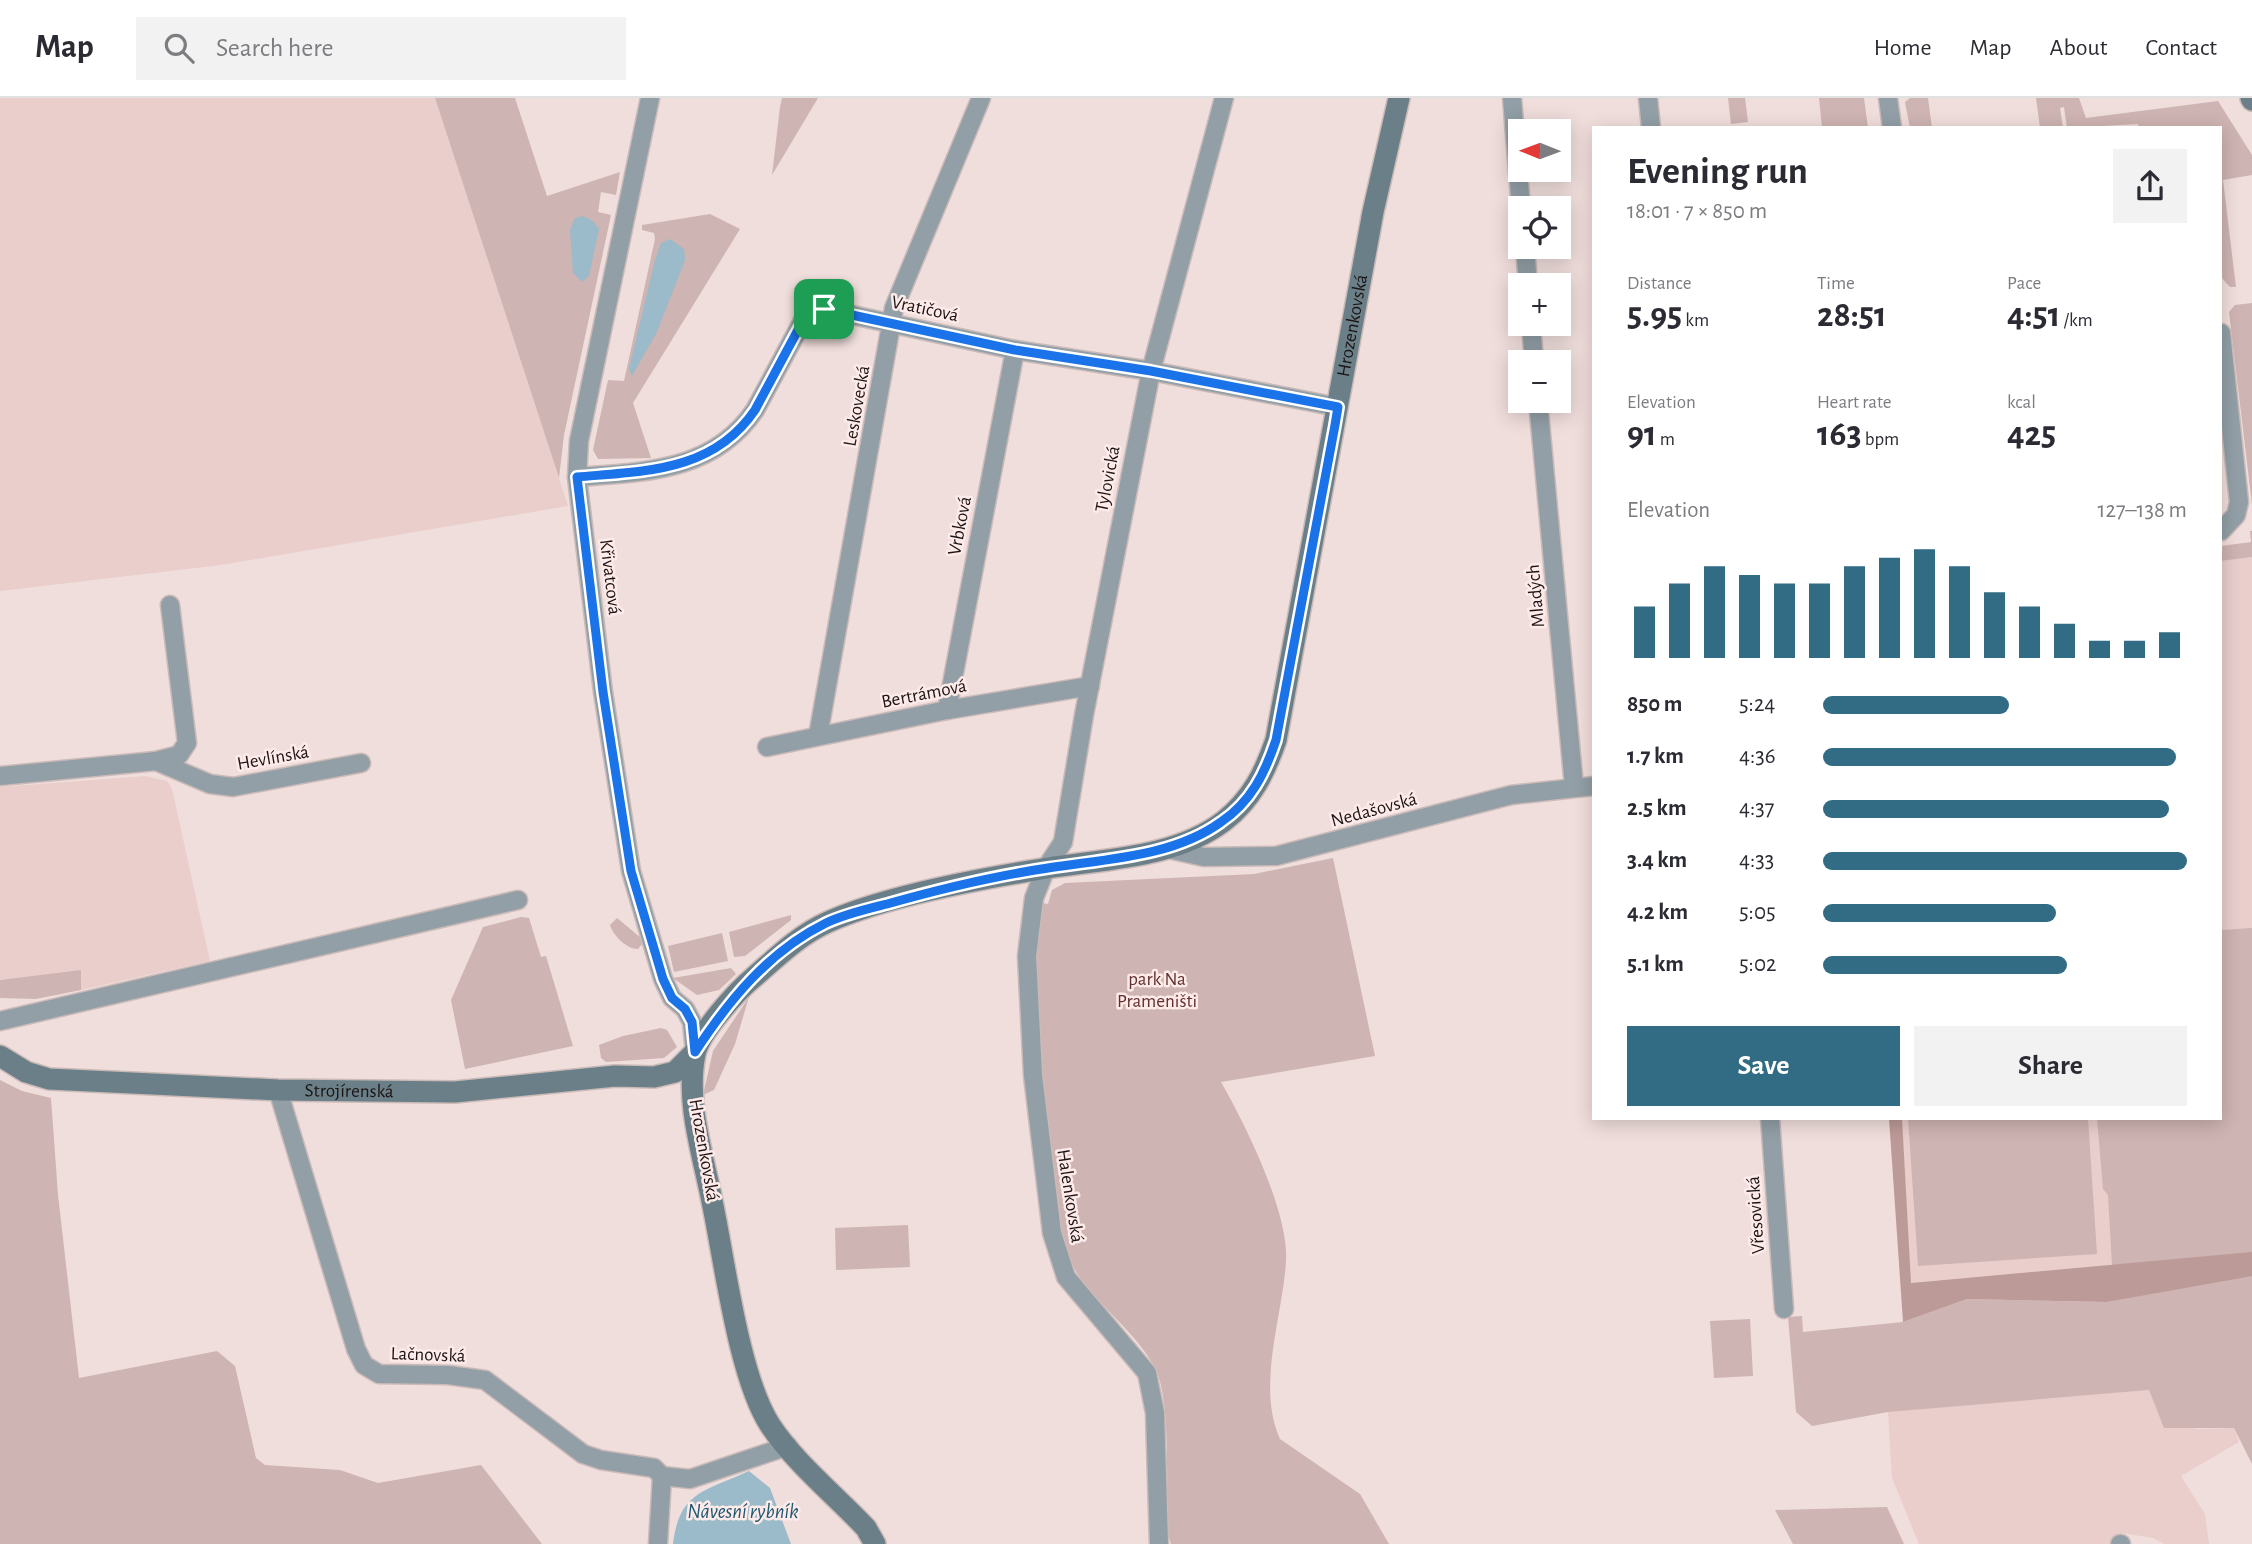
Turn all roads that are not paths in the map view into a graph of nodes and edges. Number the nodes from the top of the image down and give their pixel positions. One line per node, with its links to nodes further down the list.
1 (650, 98): 17 (street, Křivatcová)
2 (981, 98): 11 (street, Leskovecká)
3 (1224, 98): 14 (street, Tylovická)
4 (1399, 98): 15 (street, Hrozenkovská)
5 (1512, 98): 10 (street)
6 (1648, 98): 8 (street)
7 (1888, 98): 9 (street)
8 (1651, 126)
9 (1892, 126)
10 (1520, 196)
11 (892, 323): 13 (street, Vratičová); 17 (street, Vratičová); 22 (street, Leskovecká)
12 (2222, 342): 18 (street)
13 (1015, 350): 14 (street, Vratičová); 21 (street, Vrbková)
14 (1151, 371): 15 (street, Vratičová); 20 (street, Tylovická)
15 (1338, 407): 29 (street, Hrozenkovská)
16 (1539, 413): 28 (street, Mladých)
17 (577, 477): 33 (street, Křivatcová)
18 (2222, 530)
19 (170, 605): 24 (street, Hevlínská)
20 (1090, 685): 21 (street, Bertrámová); 30 (street, Tylovická)
21 (947, 710): 22 (street, Bertrámová)
22 (818, 736): 23 (street, Bertrámová)
23 (767, 747)
24 (156, 761): 25 (street, Hevlínská); 26 (street, Hevlínská)
25 (361, 763)
26 (0, 776)
27 (1592, 786): 28 (street, Nedašovská)
28 (1574, 787): 29 (street, Nedašovská)
29 (1164, 848): 30 (street, Hrozenkovská)
30 (1046, 868): 33 (street, Hrozenkovská); 42 (street, Halenkovská)
31 (518, 900): 32 (street)
32 (0, 1021)
33 (695, 1052): 35 (street, Strojírenská); 38 (street, Hrozenkovská)
34 (0, 1056): 35 (street, Strojírenská)
35 (278, 1090): 39 (street, Lačnovská)
36 (1770, 1120): 37 (street, Vřesovická)
37 (1784, 1309)
38 (788, 1447): 39 (street, Lačnovská); 41 (street, Hrozenkovská)
39 (662, 1476): 40 (street)
40 (658, 1544)
41 (875, 1544)
42 (1159, 1544)

